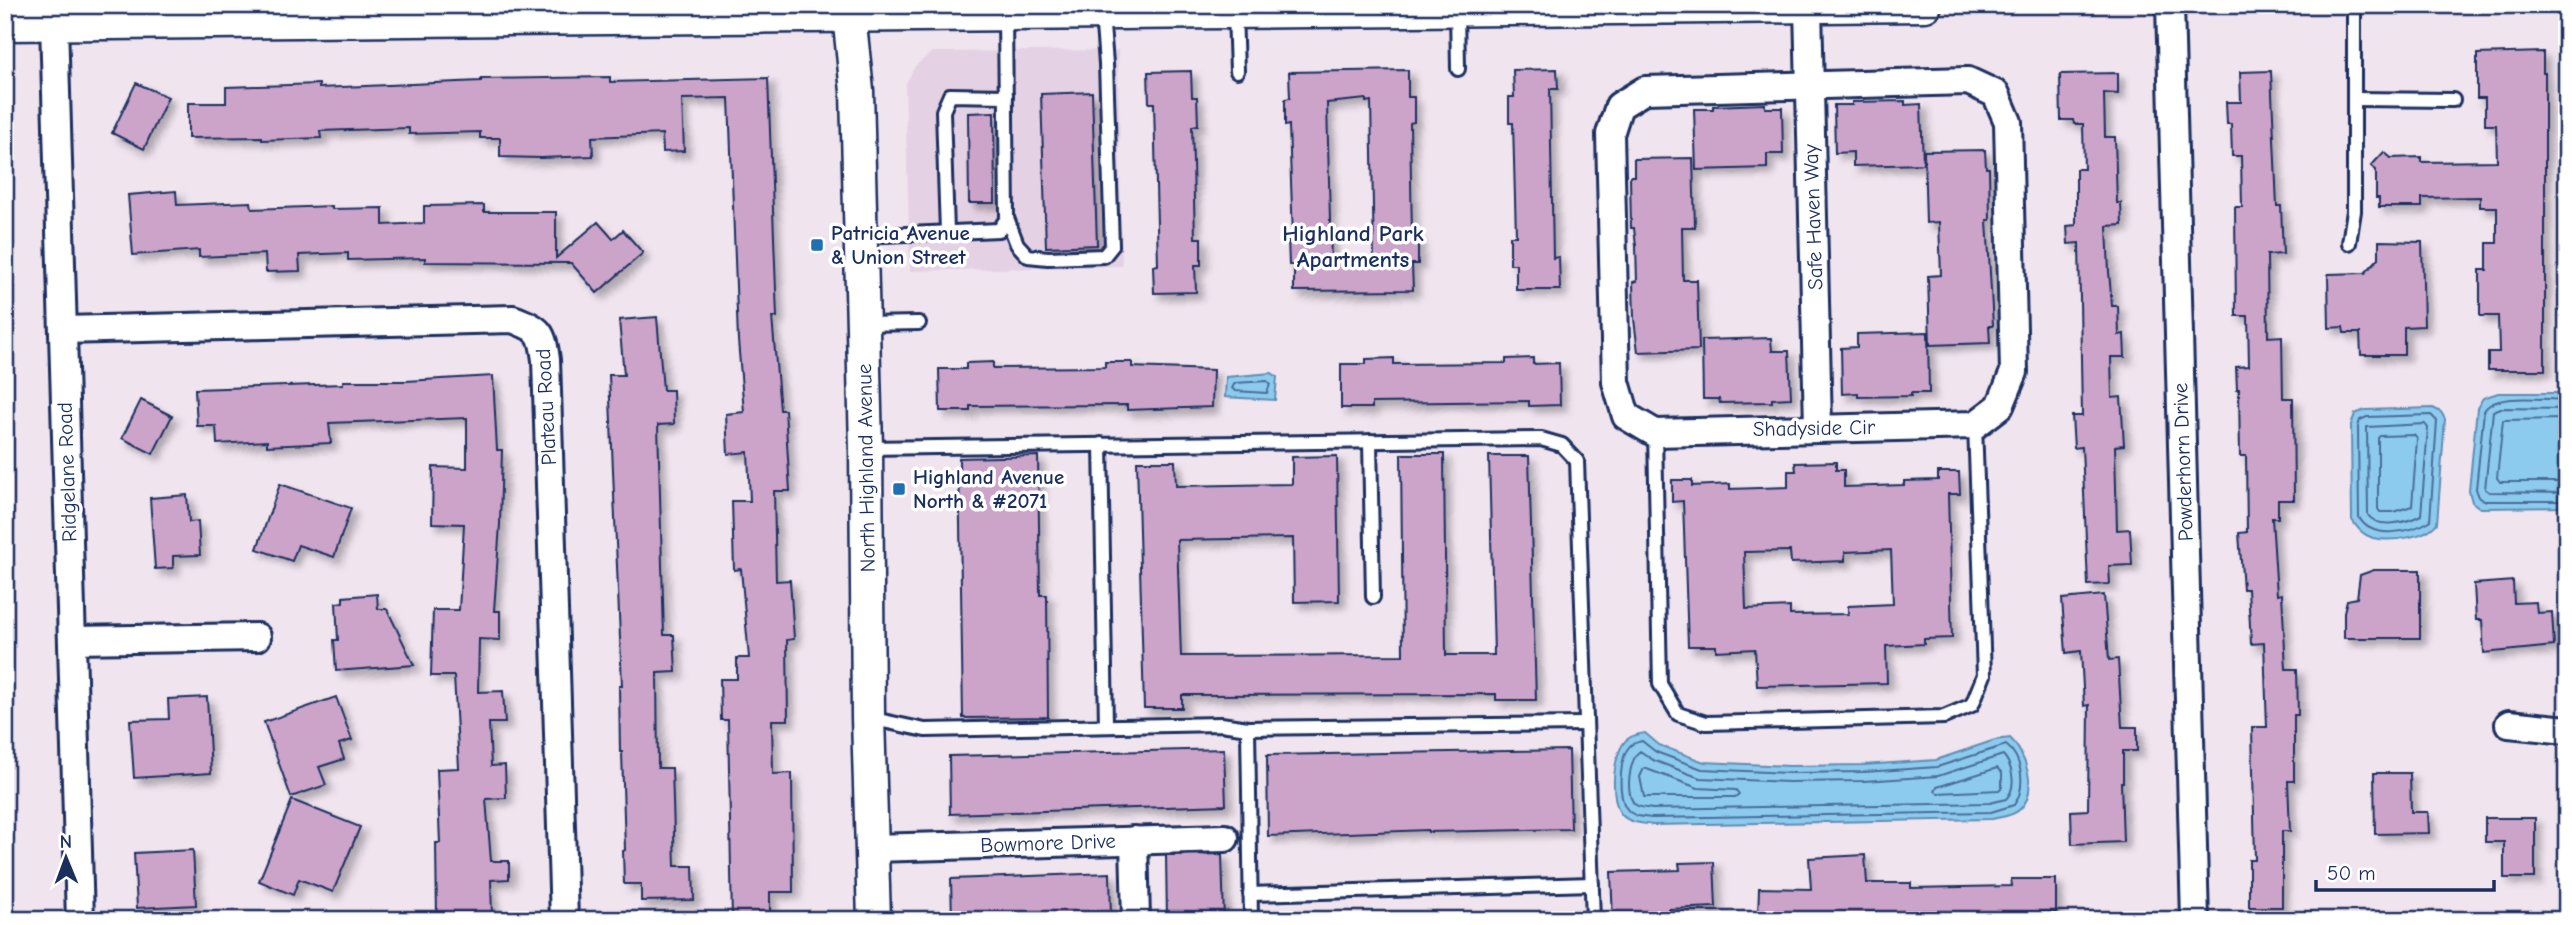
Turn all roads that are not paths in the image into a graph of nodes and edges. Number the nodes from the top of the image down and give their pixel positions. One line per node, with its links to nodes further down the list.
1 (1925, 5): 4 (street)
2 (2170, 5): 55 (street, Powderhorn Drive)
3 (2354, 5): 20 (lane)
4 (1826, 6): 5 (street); 18 (street, Safe Haven Way)
5 (1509, 7): 8 (street)
6 (1192, 9): 9 (street); 11 (street)
7 (848, 10): 10 (street); 13 (street); 24 (street, North Highland Avenue)
8 (1457, 10): 9 (street); 16 (lane)
9 (1235, 12): 17 (lane)
10 (423, 13): 12 (street)
11 (1102, 13): 13 (street); 22 (lane)
12 (114, 14): 14 (street)
13 (1004, 14): 19 (lane)
14 (54, 23): 15 (street); 28 (street, Ridgelane Road)
15 (5, 24)
16 (1458, 69)
17 (1237, 71)
18 (1809, 83): 29 (street); 30 (street, Safe Haven Way); 31 (street)
19 (1006, 96): 22 (lane); 23 (lane)
20 (2355, 99): 21 (lane); 25 (lane)
21 (2453, 100)
22 (1007, 218): 23 (lane)
23 (947, 232): 24 (lane)
24 (861, 236): 27 (street, North Highland Avenue)
25 (2349, 243)
26 (919, 323): 27 (lane)
27 (863, 324): 34 (street, North Highland Avenue)
28 (63, 330): 37 (street, Ridgelane Road); 50 (street, Plateau Road)
29 (1975, 425): 30 (street, Shadyside Cir); 31 (lane)
30 (1818, 427): 31 (street, Shadyside Cir)
31 (1655, 433)
32 (1370, 441): 33 (lane); 35 (lane); 39 (lane)
33 (1101, 444): 34 (lane); 41 (lane)
34 (866, 447): 38 (street, North Highland Avenue)
35 (1373, 597)
36 (257, 637): 37 (street)
37 (73, 640): 49 (street, Ridgelane Road)
38 (868, 718): 41 (lane); 46 (street, North Highland Avenue)
39 (1585, 724): 42 (lane); 47 (lane)
40 (2509, 724): 43 (street)
41 (1106, 725): 42 (lane)
42 (1248, 728): 48 (lane)
43 (2567, 730)
44 (1225, 838): 45 (street, Bowmore Drive)
45 (1134, 840): 46 (street, Bowmore Drive); 52 (street)
46 (872, 848): 51 (street, North Highland Avenue)
47 (1592, 884): 48 (lane); 54 (lane)
48 (1250, 894): 53 (lane)
49 (80, 920)
50 (564, 920)
51 (874, 920)
52 (1136, 920)
53 (1251, 920)
54 (1593, 920)
55 (2195, 920)

